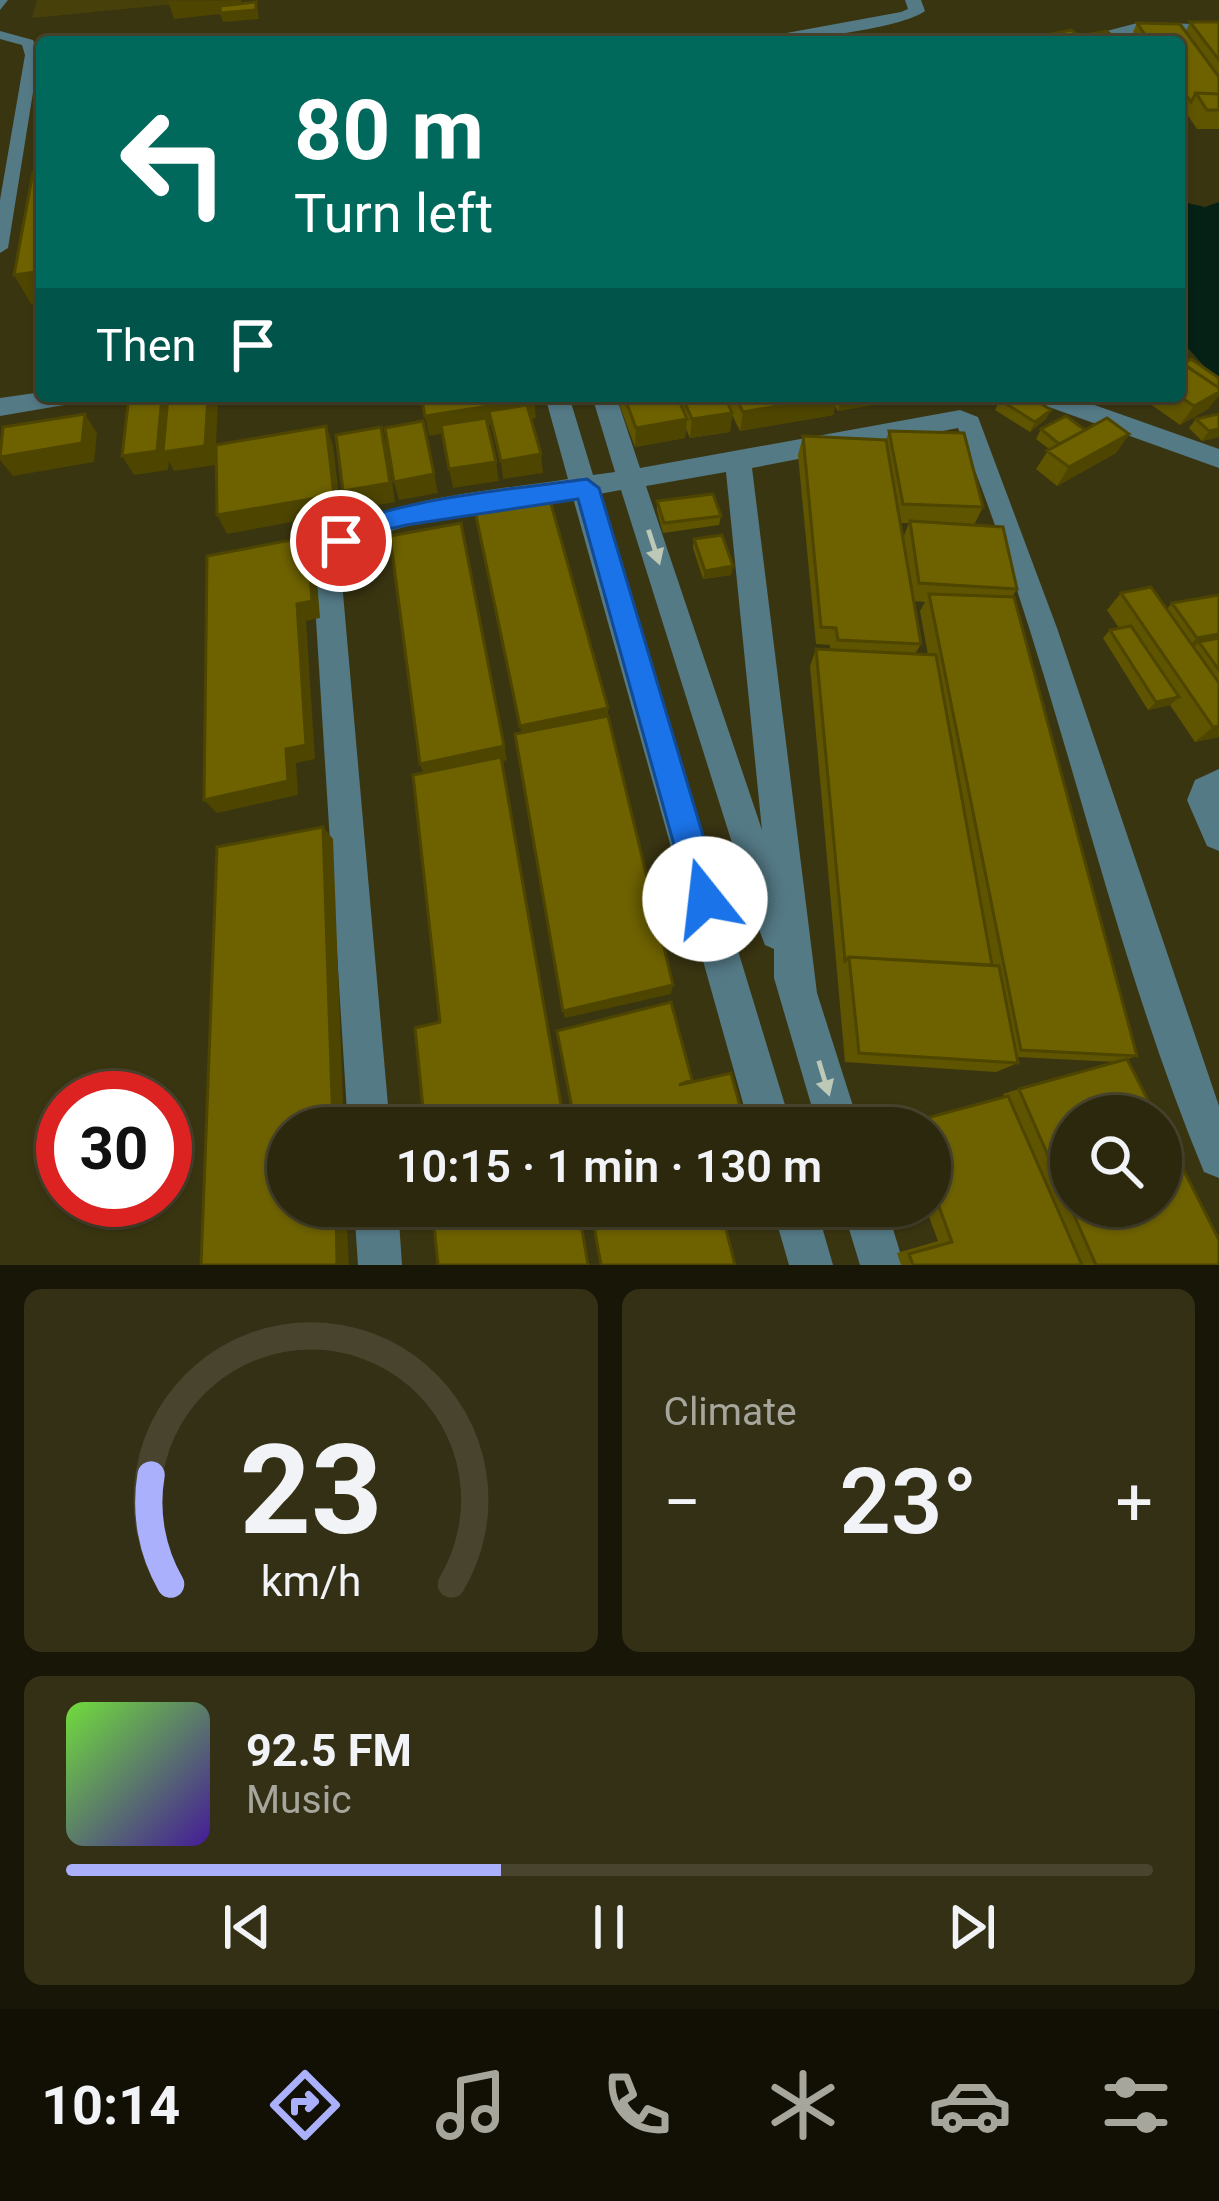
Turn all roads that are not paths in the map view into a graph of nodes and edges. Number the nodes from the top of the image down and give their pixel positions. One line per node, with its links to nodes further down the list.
1 (913, 0): 4 (street)
2 (1219, 30): 5 (street)
3 (0, 35): 6 (lane)
4 (782, 36)
5 (1113, 36)
6 (4, 207): 7 (lane)
7 (0, 248)
8 (36, 401): 12 (street)
9 (559, 402): 16 (street)
10 (606, 402): 15 (street)
11 (1061, 402): 13 (street)
12 (0, 406)
13 (1219, 458)
14 (738, 461): 15 (street); 19 (street); 23 (street)
15 (632, 479): 16 (street); 19 (street, one-way to 19)
16 (587, 488): 20 (street); 21 (street)
17 (1219, 785): 18 (street)
18 (1219, 834)
19 (798, 996): 22 (street, one-way to 22)
20 (367, 1107)
21 (765, 1107)
22 (832, 1107)
23 (1219, 1157)
24 (377, 1227): 27 (street)
25 (800, 1227): 28 (street)
26 (870, 1227): 29 (street)
27 (380, 1265)
28 (811, 1265)
29 (882, 1265)

